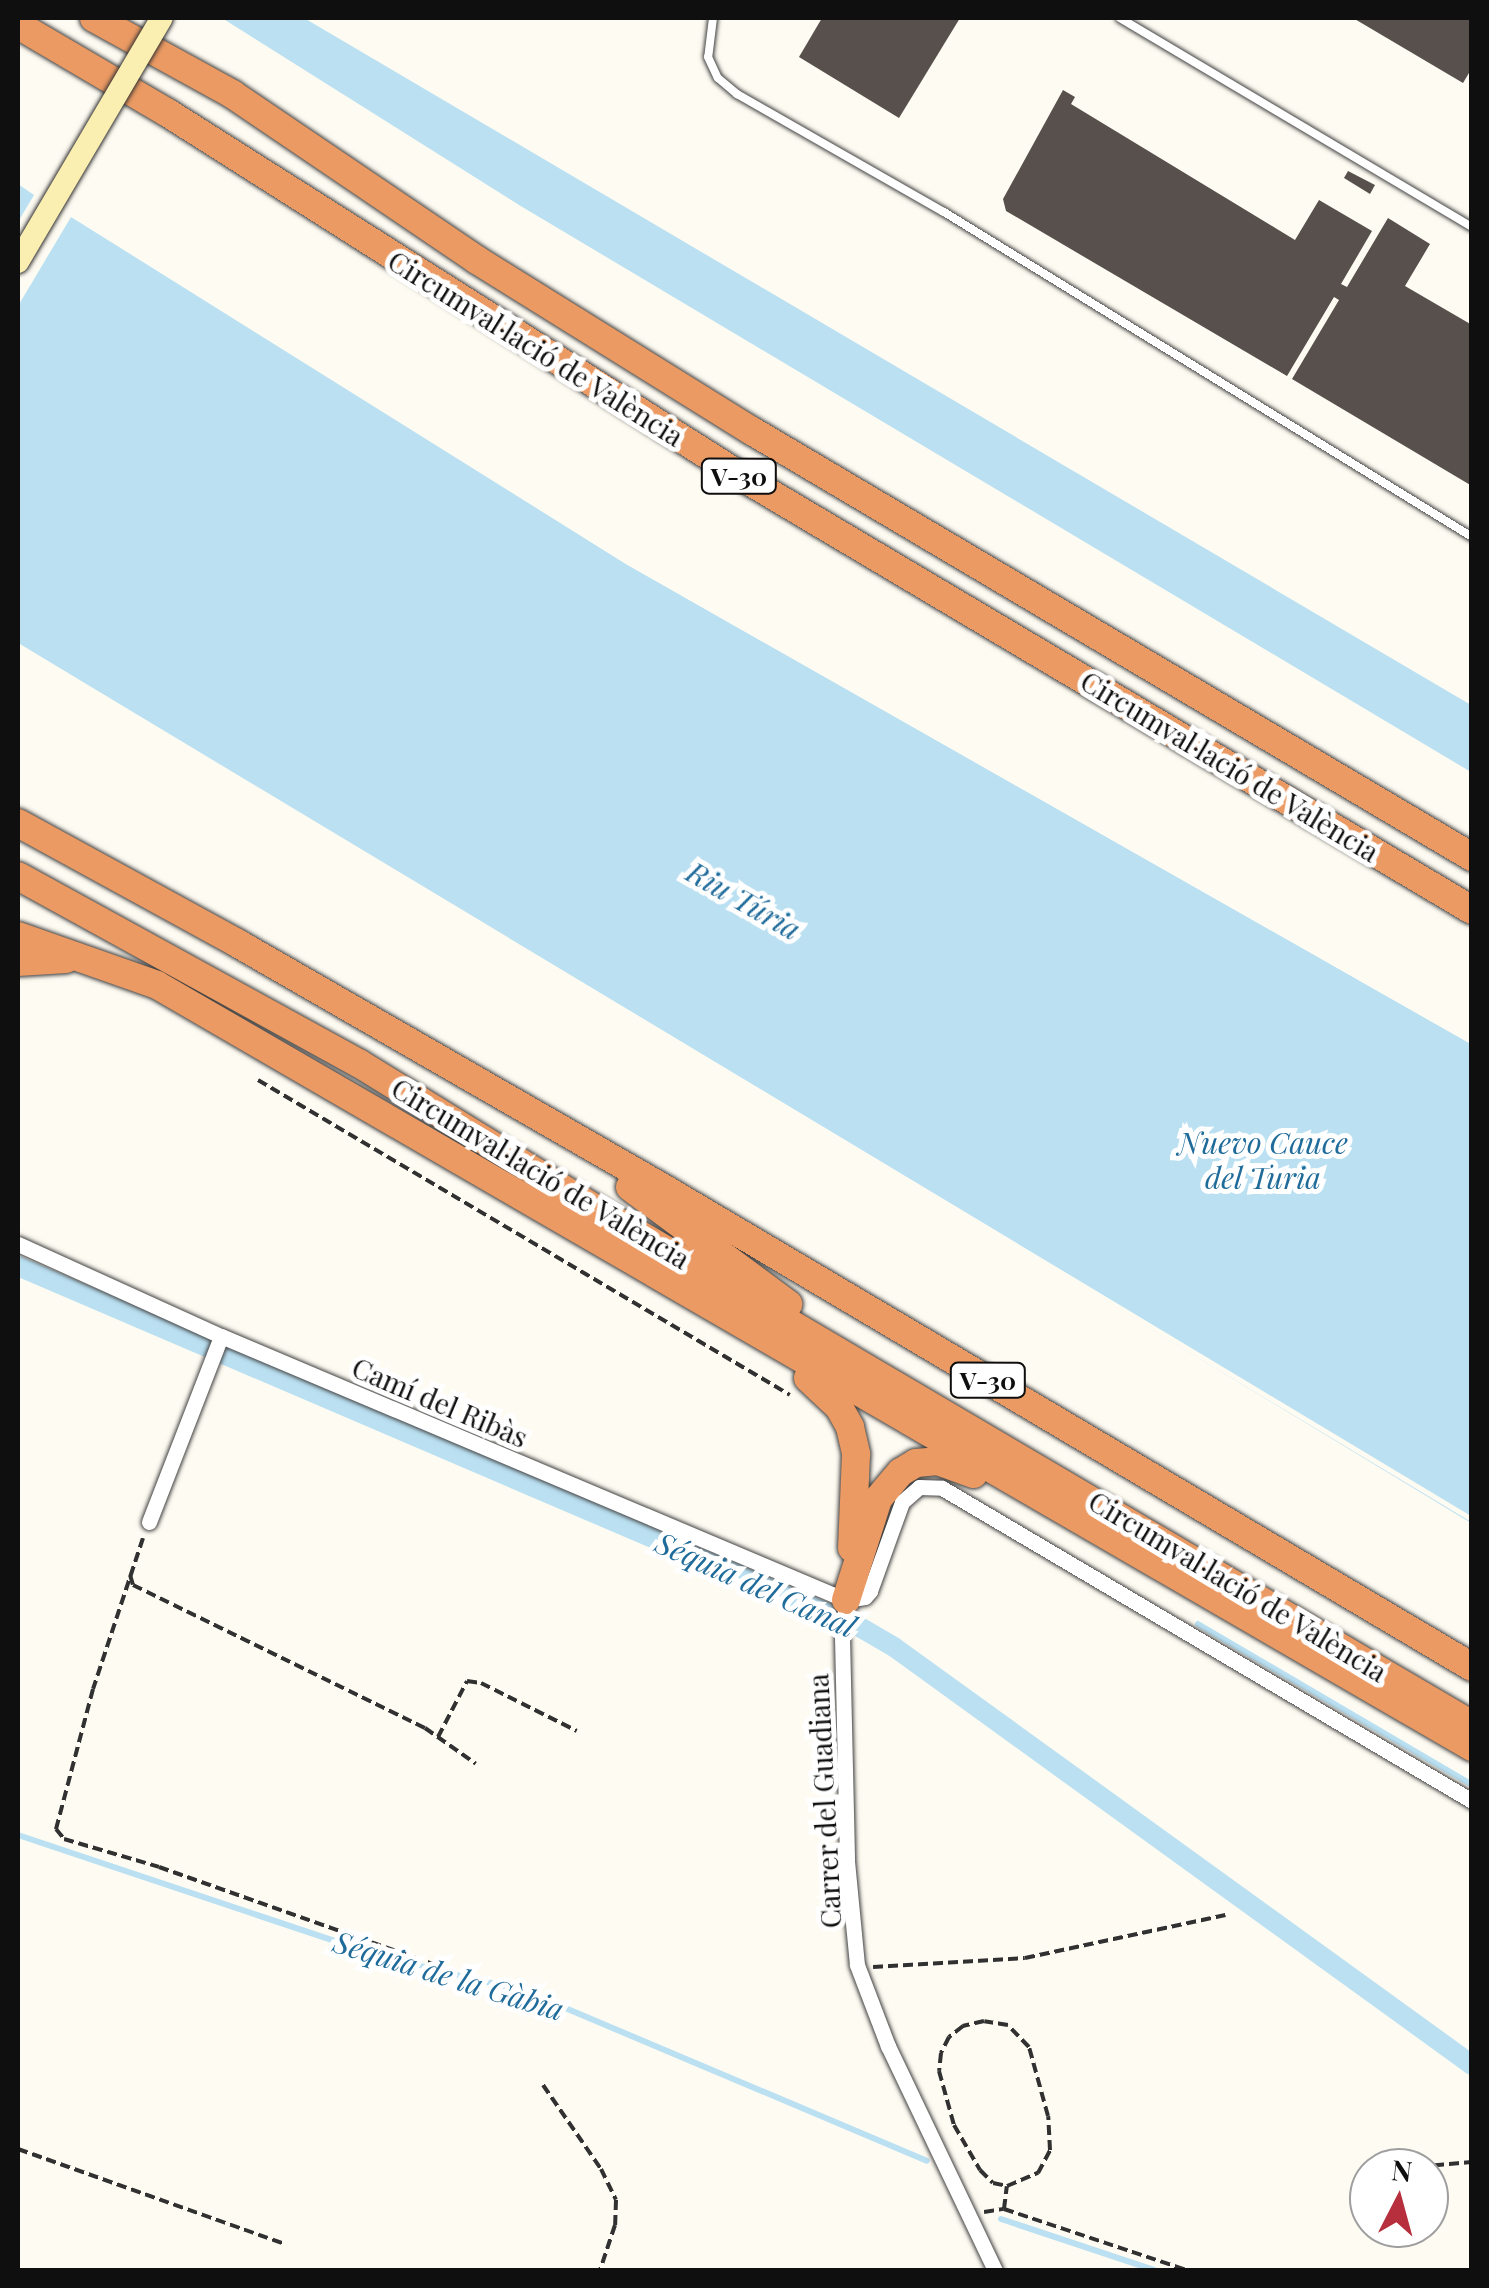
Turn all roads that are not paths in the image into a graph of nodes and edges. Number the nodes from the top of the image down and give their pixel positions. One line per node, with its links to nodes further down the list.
1 (94, 18): 7 (highway, Circumval·lació de València / V-30)
2 (128, 18): 7 (highway)
3 (162, 18): 9 (street, bridge)
4 (713, 18): 10 (lane)
5 (1120, 18): 8 (lane)
6 (18, 25): 14 (highway, Circumval·lació de València / V-30)
7 (232, 94): 12 (highway, Circumval·lació de València / V-30)
8 (1472, 227)
9 (18, 262)
10 (1472, 536)
11 (18, 823): 18 (highway, Circumval·lació de València / V-30)
12 (1472, 858)
13 (18, 876): 22 (highway, Circumval·lació de València / V-30)
14 (1472, 910)
15 (18, 936): 16 (highway)
16 (92, 959): 17 (highway); 20 (highway)
17 (18, 962)
18 (501, 1098): 22 (highway); 26 (highway, Circumval·lació de València / V-30)
19 (18, 1244): 21 (street, Camí del Ribàs)
20 (636, 1264): 24 (highway); 25 (highway)
21 (221, 1336): 23 (street); 24 (street, Camí del Ribàs)
22 (1041, 1469): 27 (highway, Circumval·lació de València / V-30)
23 (149, 1522)
24 (846, 1600): 25 (highway); 29 (street); 30 (street, Carrer del Guadiana)
25 (1298, 1648): 28 (highway)
26 (1472, 1667)
27 (1472, 1725)
28 (1472, 1747)
29 (1472, 1801)
30 (994, 2270)

